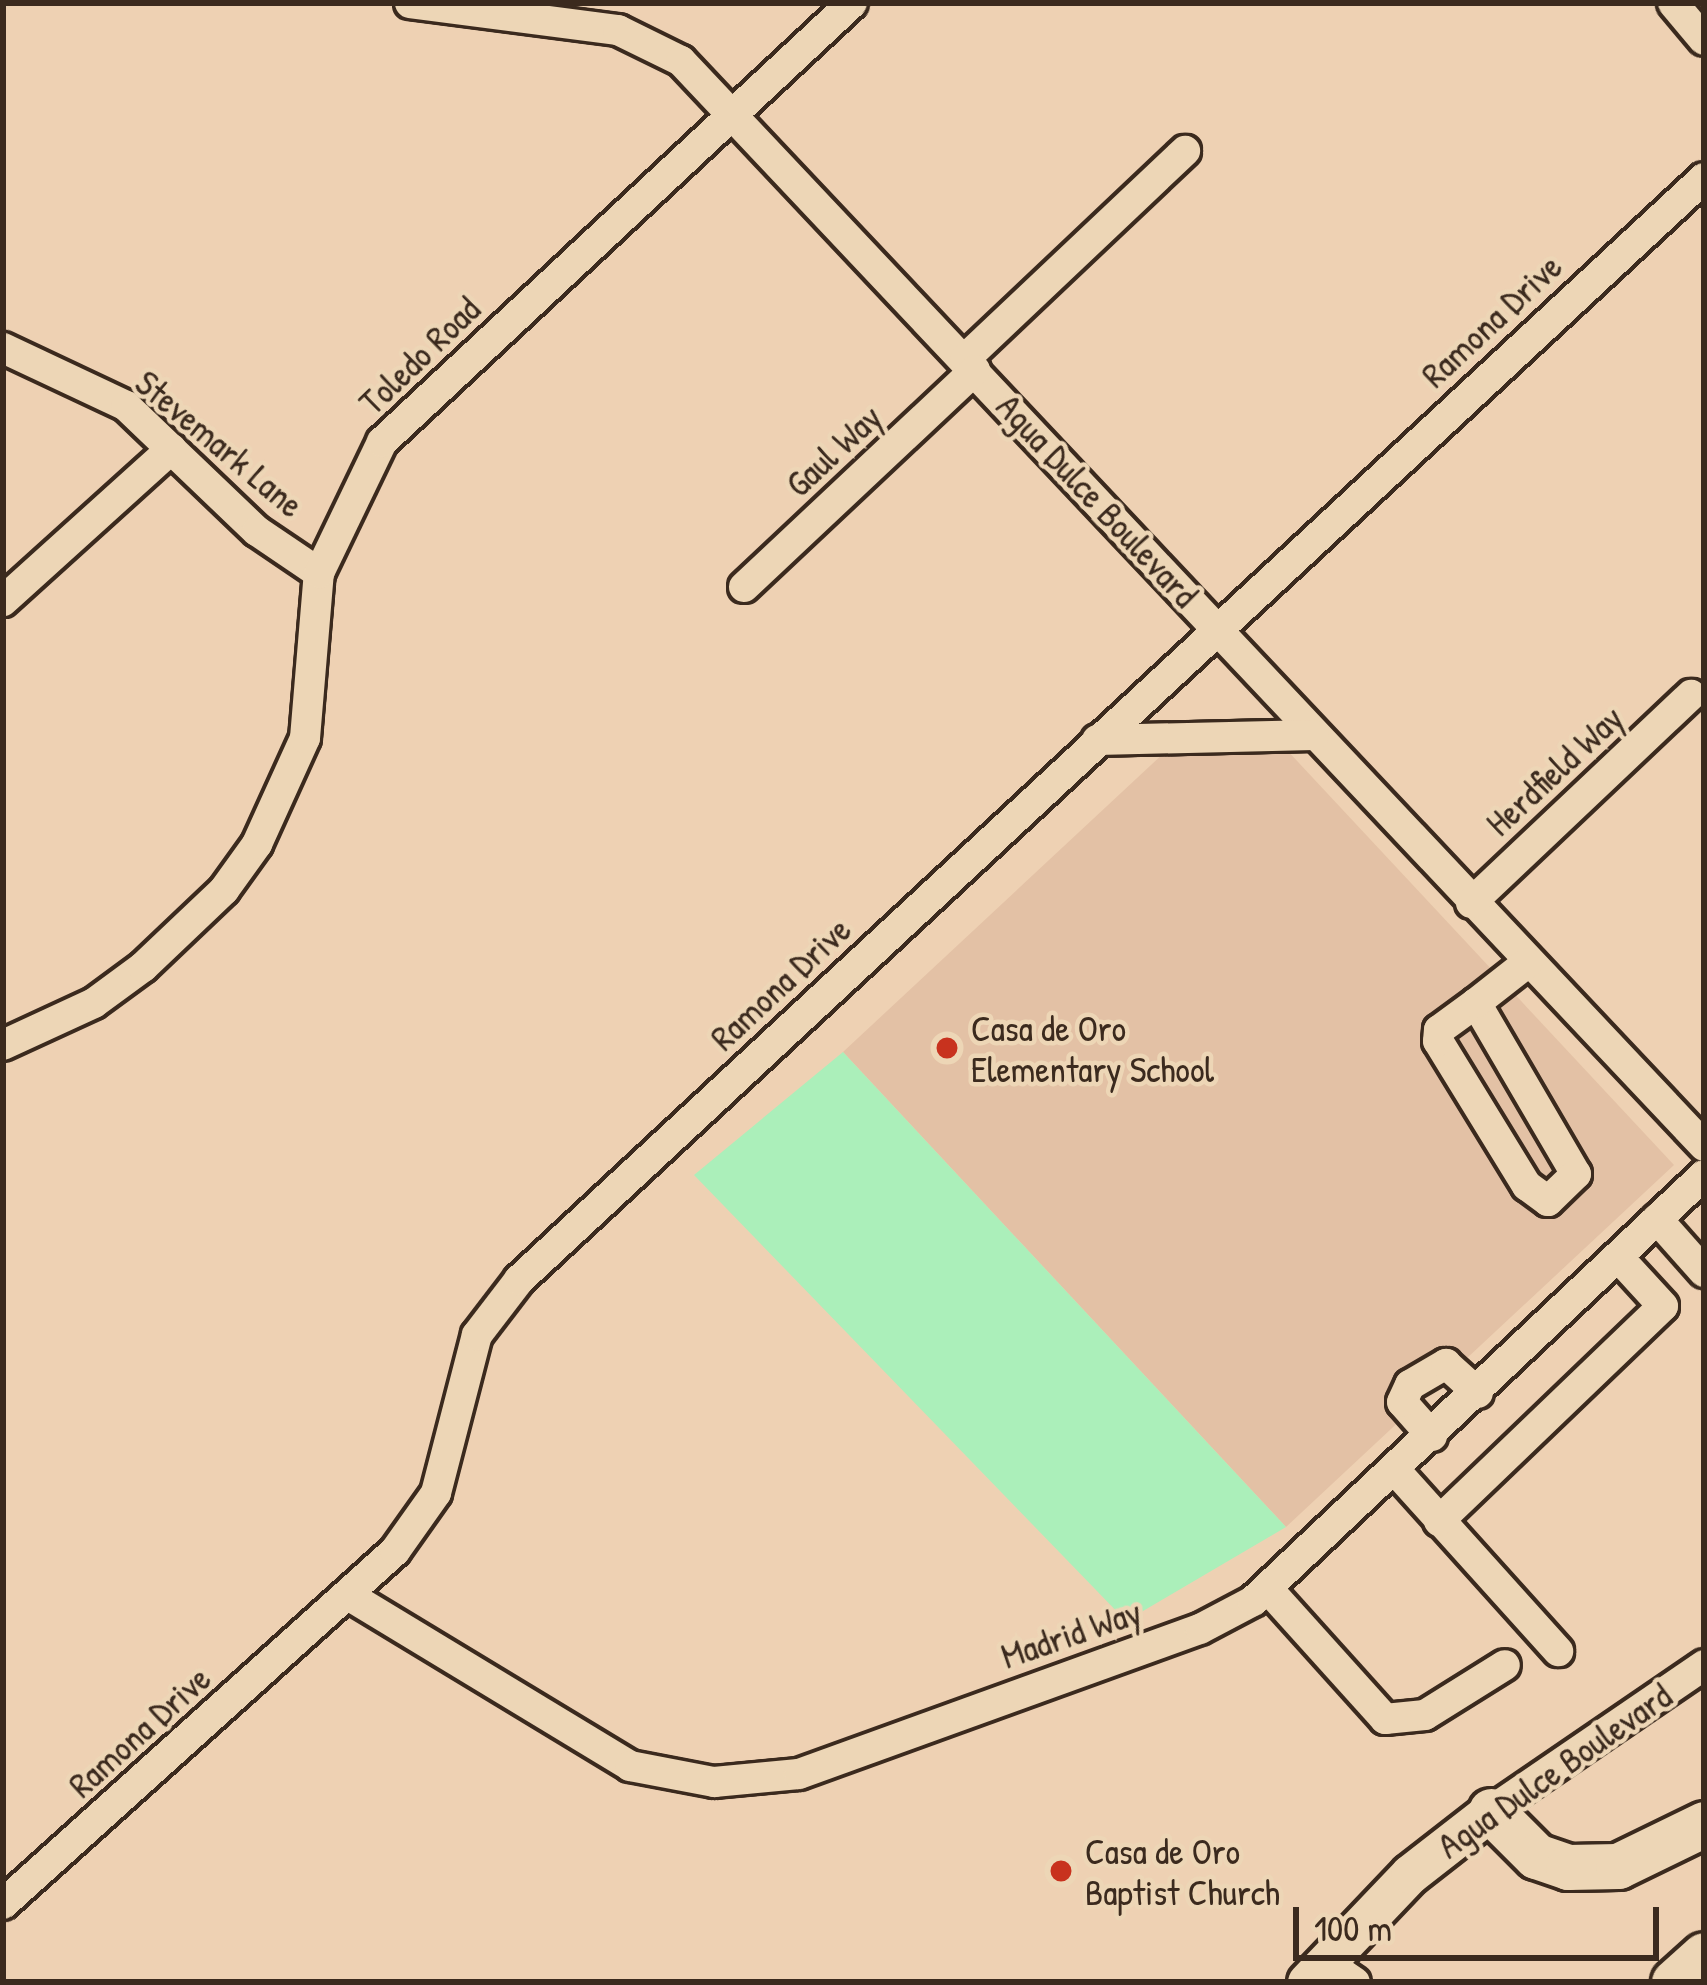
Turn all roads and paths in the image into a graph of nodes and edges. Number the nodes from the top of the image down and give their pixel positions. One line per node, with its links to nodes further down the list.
1 (410, 3): 5 (street, Agua Dulce Boulevard)
2 (851, 3): 5 (street, Toledo Road)
3 (1673, 3): 4 (street)
4 (1704, 40)
5 (733, 113): 9 (street, Agua Dulce Boulevard); 11 (street, Toledo Road)
6 (1185, 151): 9 (street, Gaul Way)
7 (1704, 178): 14 (street, Ramona Drive)
8 (3, 348): 10 (street, Stevemark Lane)
9 (970, 364): 12 (street, Gaul Way); 14 (street, Agua Dulce Boulevard)
10 (171, 449): 11 (street, Stevemark Lane); 13 (street)
11 (319, 573): 21 (street, Toledo Road)
12 (744, 587)
13 (3, 601)
14 (1218, 628): 16 (street, Agua Dulce Boulevard); 17 (street, Ramona Drive)
15 (1691, 694): 18 (street, Herdfield Way)
16 (1314, 735): 17 (street); 18 (street, Agua Dulce Boulevard)
17 (1097, 740): 32 (street, Ramona Drive)
18 (1471, 903): 19 (street, Agua Dulce Boulevard)
19 (1527, 963): 20 (street); 22 (street, Agua Dulce Boulevard)
20 (1476, 1003): 20 (street)
21 (3, 1045)
22 (1704, 1146)
23 (1704, 1175): 24 (street, Madrid Way)
24 (1658, 1219): 25 (street, Madrid Way); 26 (street)
25 (1618, 1257): 27 (street, Madrid Way); 30 (street)
26 (1704, 1272)
27 (1478, 1394): 28 (street, Madrid Way); 28 (street)
28 (1432, 1436): 29 (street, Madrid Way)
29 (1395, 1470): 30 (street); 31 (street, Madrid Way)
30 (1439, 1521): 33 (street)
31 (1268, 1589): 32 (street, Madrid Way); 34 (street)
32 (348, 1594): 38 (street, Ramona Drive)
33 (1558, 1651)
34 (1505, 1665)
35 (1704, 1665): 36 (street, Agua Dulce Boulevard)
36 (1491, 1810): 37 (highway); 40 (main road, Agua Dulce Boulevard)
37 (1704, 1824)
38 (3, 1904)
39 (1704, 1955): 41 (highway)
40 (1329, 1975)
41 (1674, 1982)

